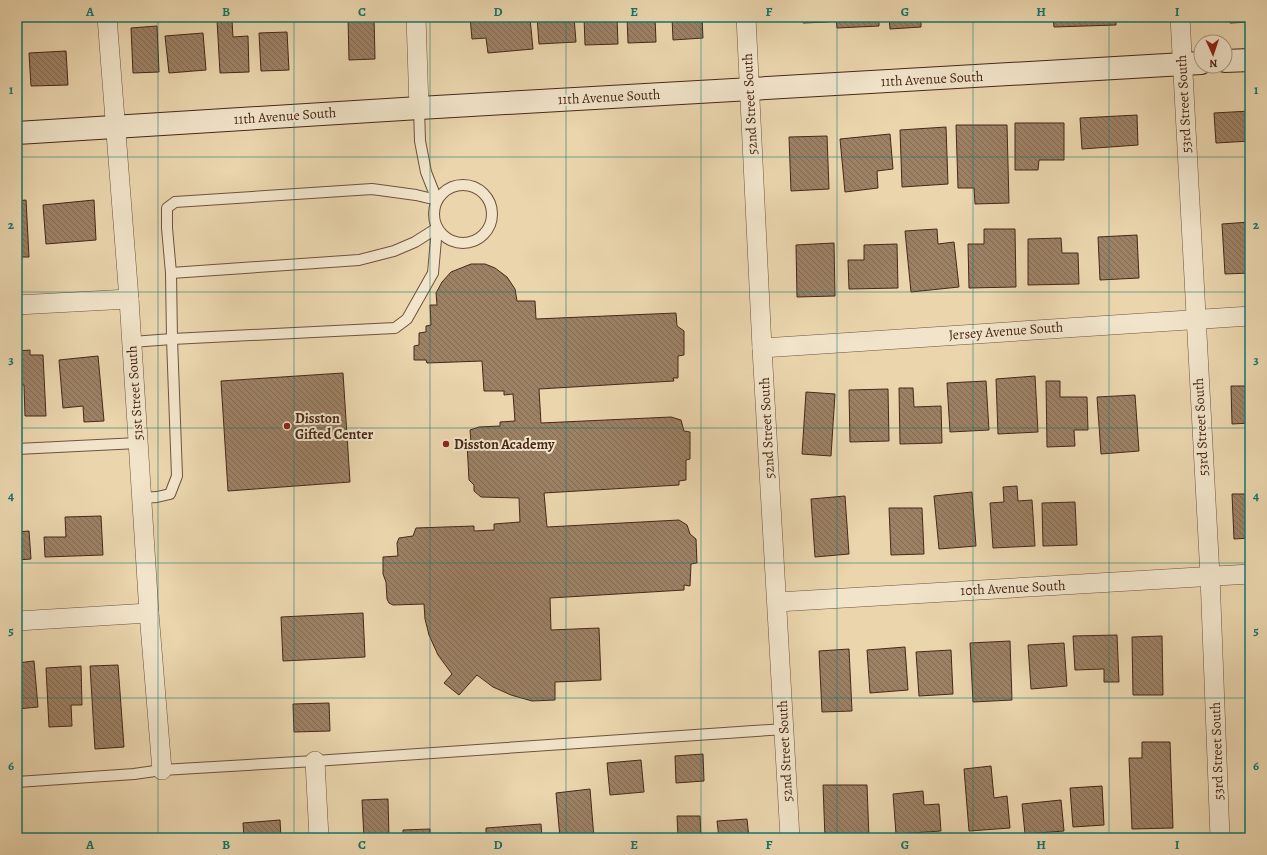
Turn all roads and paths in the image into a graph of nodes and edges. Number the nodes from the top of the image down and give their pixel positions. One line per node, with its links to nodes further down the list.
1 (106, 17): 10 (street, 51st Street South)
2 (416, 17): 9 (street)
3 (746, 17): 8 (street, 52nd Street South)
4 (1180, 17): 7 (street, 53rd Street South)
5 (1250, 60): 6 (street)
6 (1233, 61)
7 (1192, 64): 8 (street, 11th Avenue South); 18 (street, 53rd Street South)
8 (749, 89): 9 (street, 11th Avenue South); 21 (street, 52nd Street South)
9 (419, 108): 10 (street, 11th Avenue South); 12 (lane)
10 (115, 127): 11 (street, 11th Avenue South); 15 (street, 51st Street South)
11 (17, 133)
12 (437, 200): 13 (lane); 13 (lane); 14 (lane)
13 (437, 228): 14 (lane); 19 (lane)
14 (171, 273): 19 (lane)
15 (129, 299): 16 (street); 20 (street, 51st Street South)
16 (17, 305)
17 (1250, 316): 18 (street, Jersey Avenue South)
18 (1196, 319): 21 (street, Jersey Avenue South); 26 (street, 53rd Street South)
19 (172, 339): 20 (lane); 24 (lane)
20 (132, 342): 22 (street, 51st Street South)
21 (762, 348): 27 (street, 52nd Street South)
22 (138, 443): 23 (lane); 24 (street, 51st Street South)
23 (17, 449)
24 (142, 498): 28 (street, 51st Street South)
25 (1250, 574): 26 (street, 10th Avenue South)
26 (1210, 576): 27 (street, 10th Avenue South); 36 (street, 53rd Street South)
27 (777, 602): 30 (street, 52nd Street South)
28 (149, 613): 29 (street); 32 (street, 51st Street South)
29 (17, 621)
30 (784, 728): 31 (lane); 35 (street, 52nd Street South)
31 (315, 761): 32 (lane); 34 (street)
32 (162, 770): 33 (lane)
33 (17, 782)
34 (319, 838)
35 (790, 838)
36 (1220, 838)

